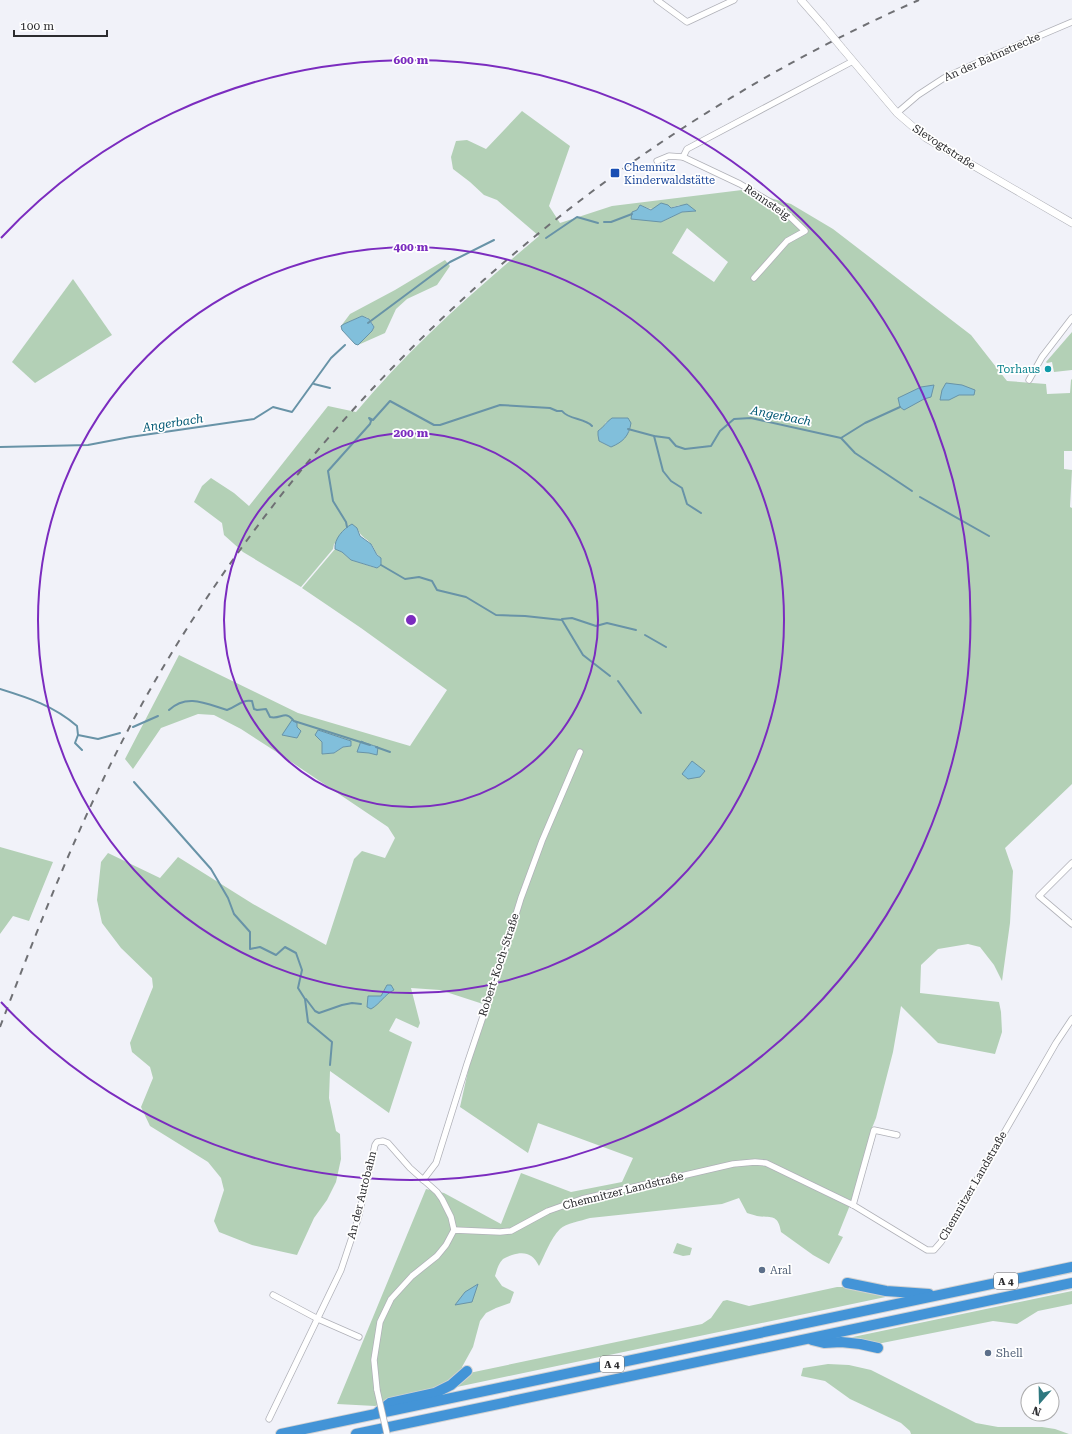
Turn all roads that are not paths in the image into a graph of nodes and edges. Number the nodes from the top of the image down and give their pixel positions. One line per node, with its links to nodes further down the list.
1 (656, 0): 2 (street)
2 (734, 0)
3 (801, 0): 5 (street, Slevogtstraße, bridge)
4 (1072, 22): 6 (street, An der Bahnstrecke)
5 (853, 61): 6 (street, Slevogtstraße); 7 (street)
6 (897, 113): 9 (street, Slevogtstraße)
7 (683, 157): 8 (street, Rennsteig); 10 (street, Rennsteig)
8 (657, 161)
9 (1072, 223)
10 (754, 278)
11 (1072, 318): 12 (street)
12 (1029, 380)
13 (580, 752): 18 (street, Robert-Koch-Straße)
14 (1072, 863): 15 (street)
15 (1072, 924)
16 (1072, 1019): 19 (street, Chemnitzer Landstraße)
17 (897, 1135): 19 (street)
18 (423, 1180): 20 (street, An der Autobahn); 26 (street, An der Autobahn)
19 (853, 1205): 20 (street, Chemnitzer Landstraße)
20 (454, 1230): 35 (street, bridge)
21 (1072, 1267): 25 (highway, A 4)
22 (848, 1283): 25 (highway)
23 (1072, 1284): 28 (highway, A 4)
24 (273, 1295): 26 (street)
25 (939, 1295): 31 (highway, A 4)
26 (318, 1319): 27 (street); 32 (street, An der Autobahn)
27 (359, 1337)
28 (806, 1339): 29 (highway); 34 (highway, A 4)
29 (878, 1348)
30 (467, 1371): 31 (highway)
31 (375, 1414): 33 (highway, A 4)
32 (269, 1419)
33 (281, 1434)
34 (356, 1434)
35 (387, 1434)

